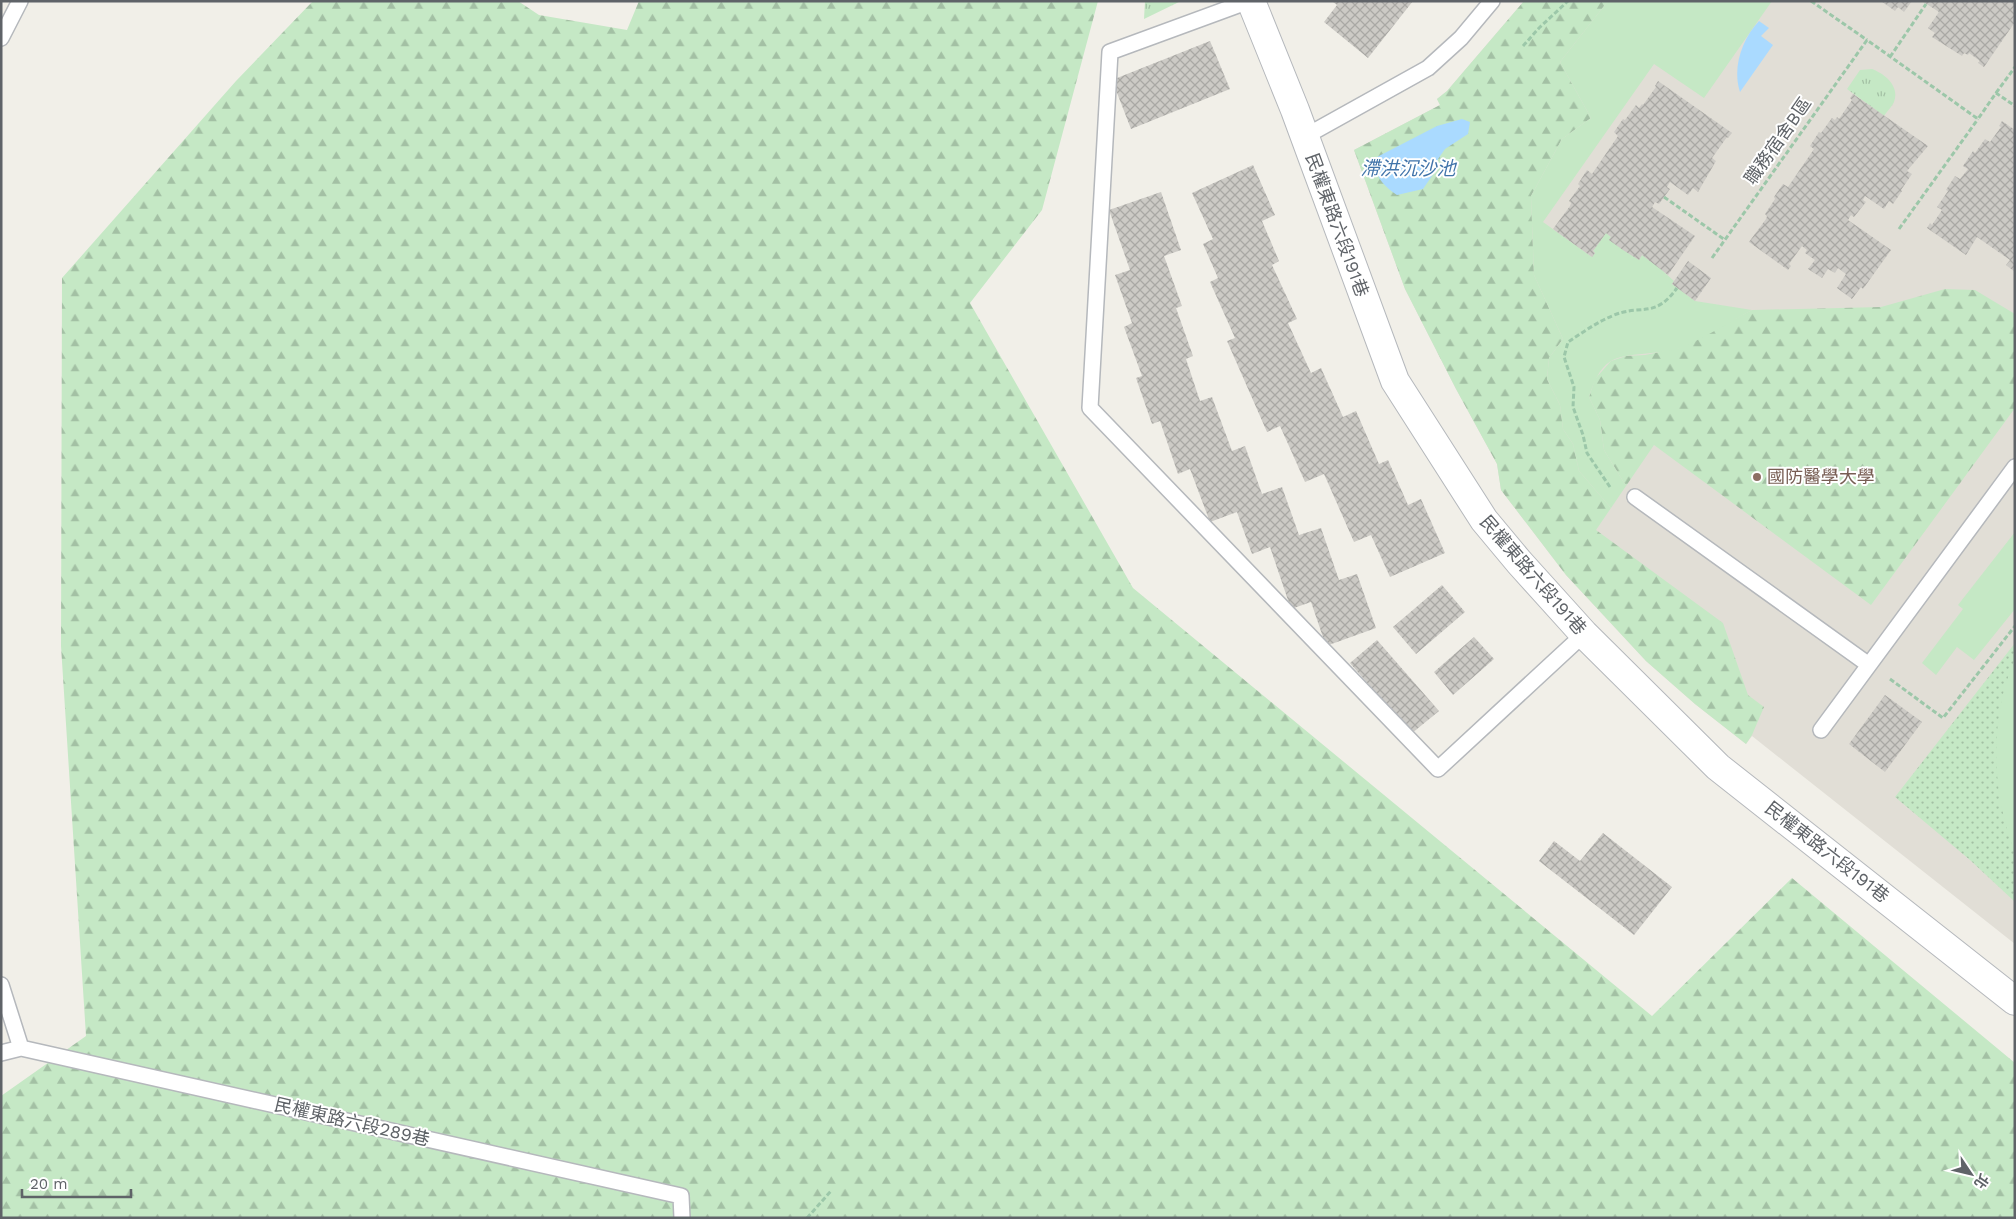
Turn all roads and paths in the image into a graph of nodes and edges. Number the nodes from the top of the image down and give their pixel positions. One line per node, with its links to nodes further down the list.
1 (20, 1): 7 (lane)
2 (1250, 1): 15 (street, 民權東路六段191巷); 24 (lane)
3 (1492, 1): 15 (lane)
4 (1568, 1): 9 (path)
5 (1811, 1): 8 (path)
6 (1926, 4): 10 (path)
7 (1, 38)
8 (1867, 40): 10 (path); 18 (path, 職務宿舍B區)
9 (1523, 46)
10 (1890, 57): 14 (path)
11 (2015, 67): 12 (path)
12 (1996, 93): 13 (path); 14 (path)
13 (2015, 106)
14 (1978, 119): 17 (path)
15 (1304, 137): 24 (street, 民權東路六段191巷)
16 (1664, 197): 18 (path)
17 (1899, 229)
18 (1725, 240): 19 (path, 職務宿舍B區)
19 (1712, 258)
20 (1677, 288): 22 (path)
21 (2015, 467): 25 (lane)
22 (1635, 497): 25 (lane)
23 (2015, 626): 25 (path)
24 (1584, 634): 28 (street, 民權東路六段191巷)
25 (1869, 664): 26 (lane)
26 (1821, 730)
27 (1, 985): 29 (lane)
28 (2015, 1001)
29 (21, 1048): 30 (lane, 民權東路六段289巷); 32 (lane, 民權東路六段289巷)
30 (1, 1053)
31 (831, 1191): 33 (path)
32 (682, 1218)
33 (807, 1218)

